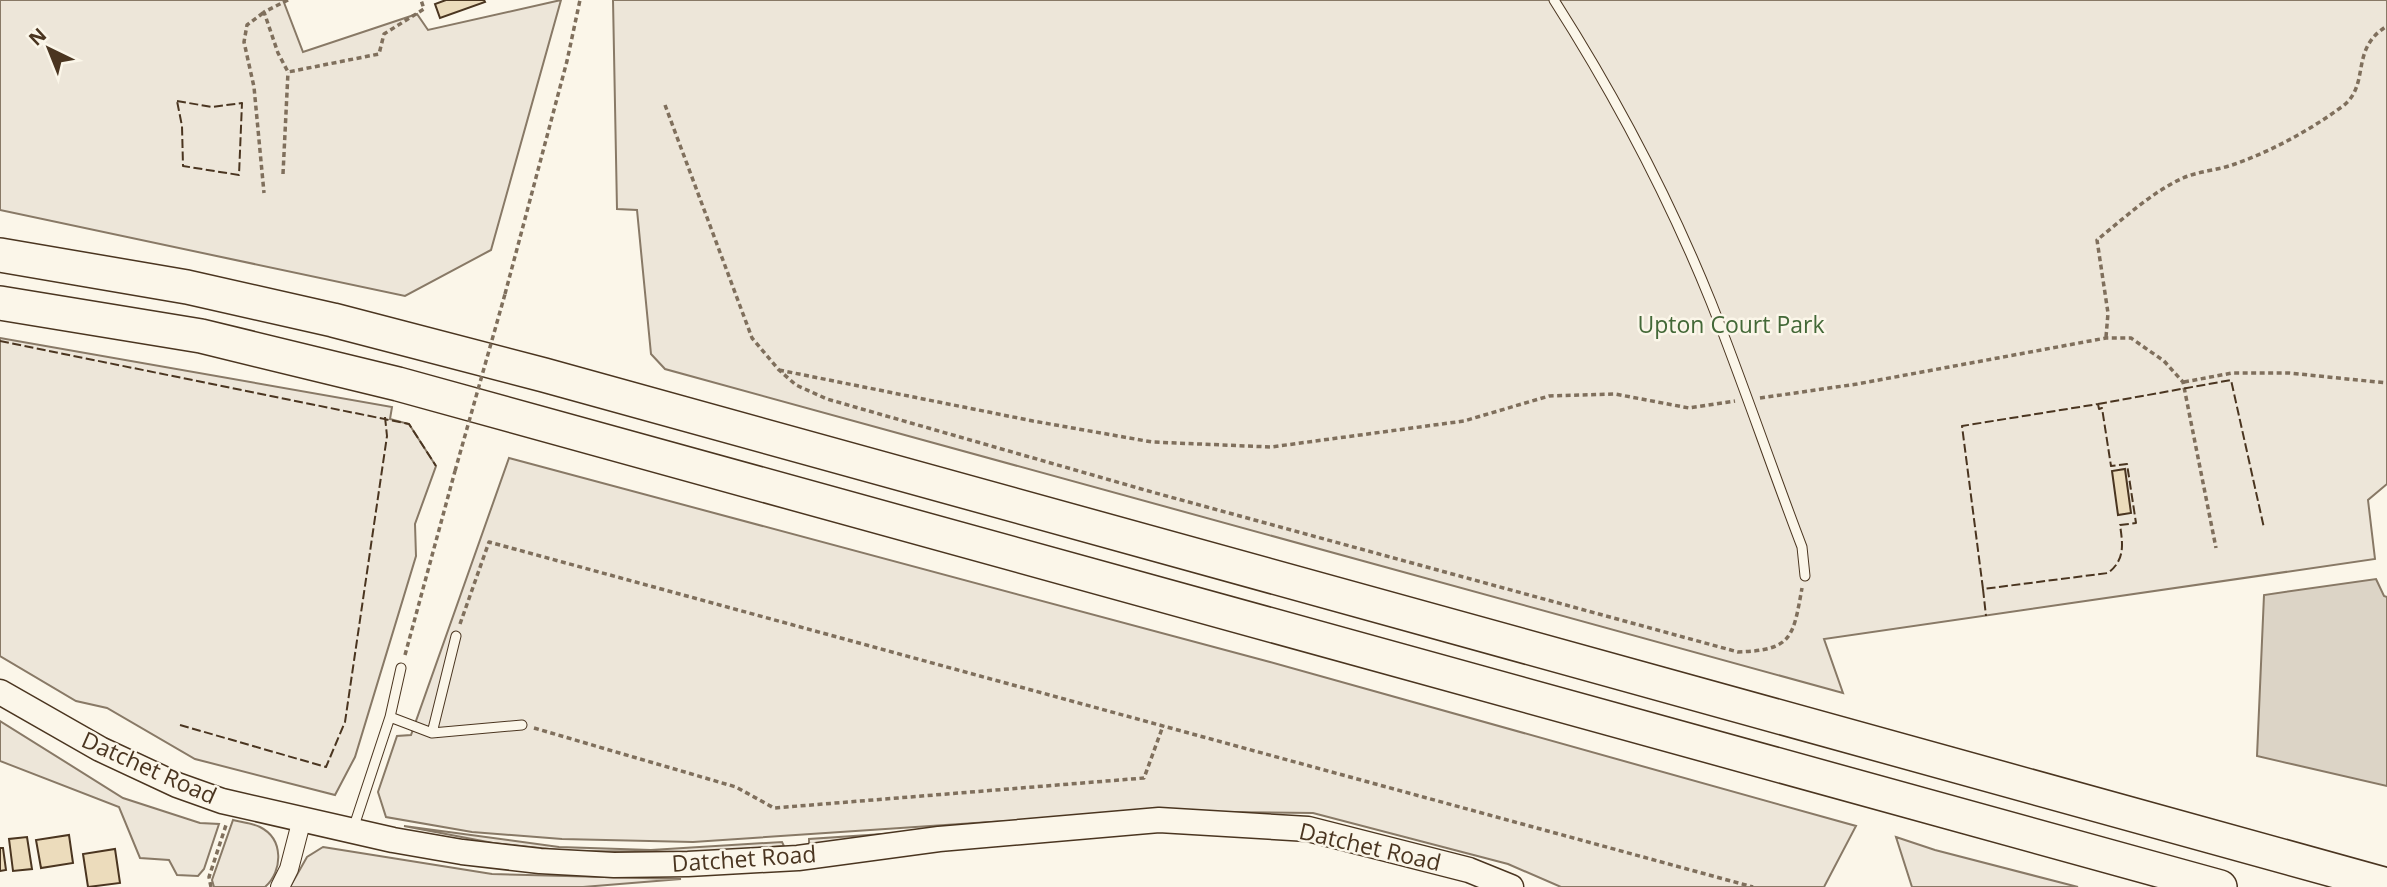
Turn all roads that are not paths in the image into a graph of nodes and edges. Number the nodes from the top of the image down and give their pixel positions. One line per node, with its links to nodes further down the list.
1 (1553, 0): 4 (lane)
2 (0, 255): 13 (highway)
3 (0, 303): 16 (highway)
4 (1805, 576)
5 (456, 636): 10 (lane)
6 (401, 668): 8 (lane)
7 (0, 692): 11 (main road, Datchet Road)
8 (390, 717): 10 (lane); 12 (lane)
9 (522, 725): 10 (lane)
10 (432, 733)
11 (302, 819): 12 (main road, Datchet Road); 14 (street)
12 (352, 831): 15 (main road, Datchet Road)
13 (2387, 885)
14 (280, 887)
15 (1511, 887)
16 (2220, 887)

